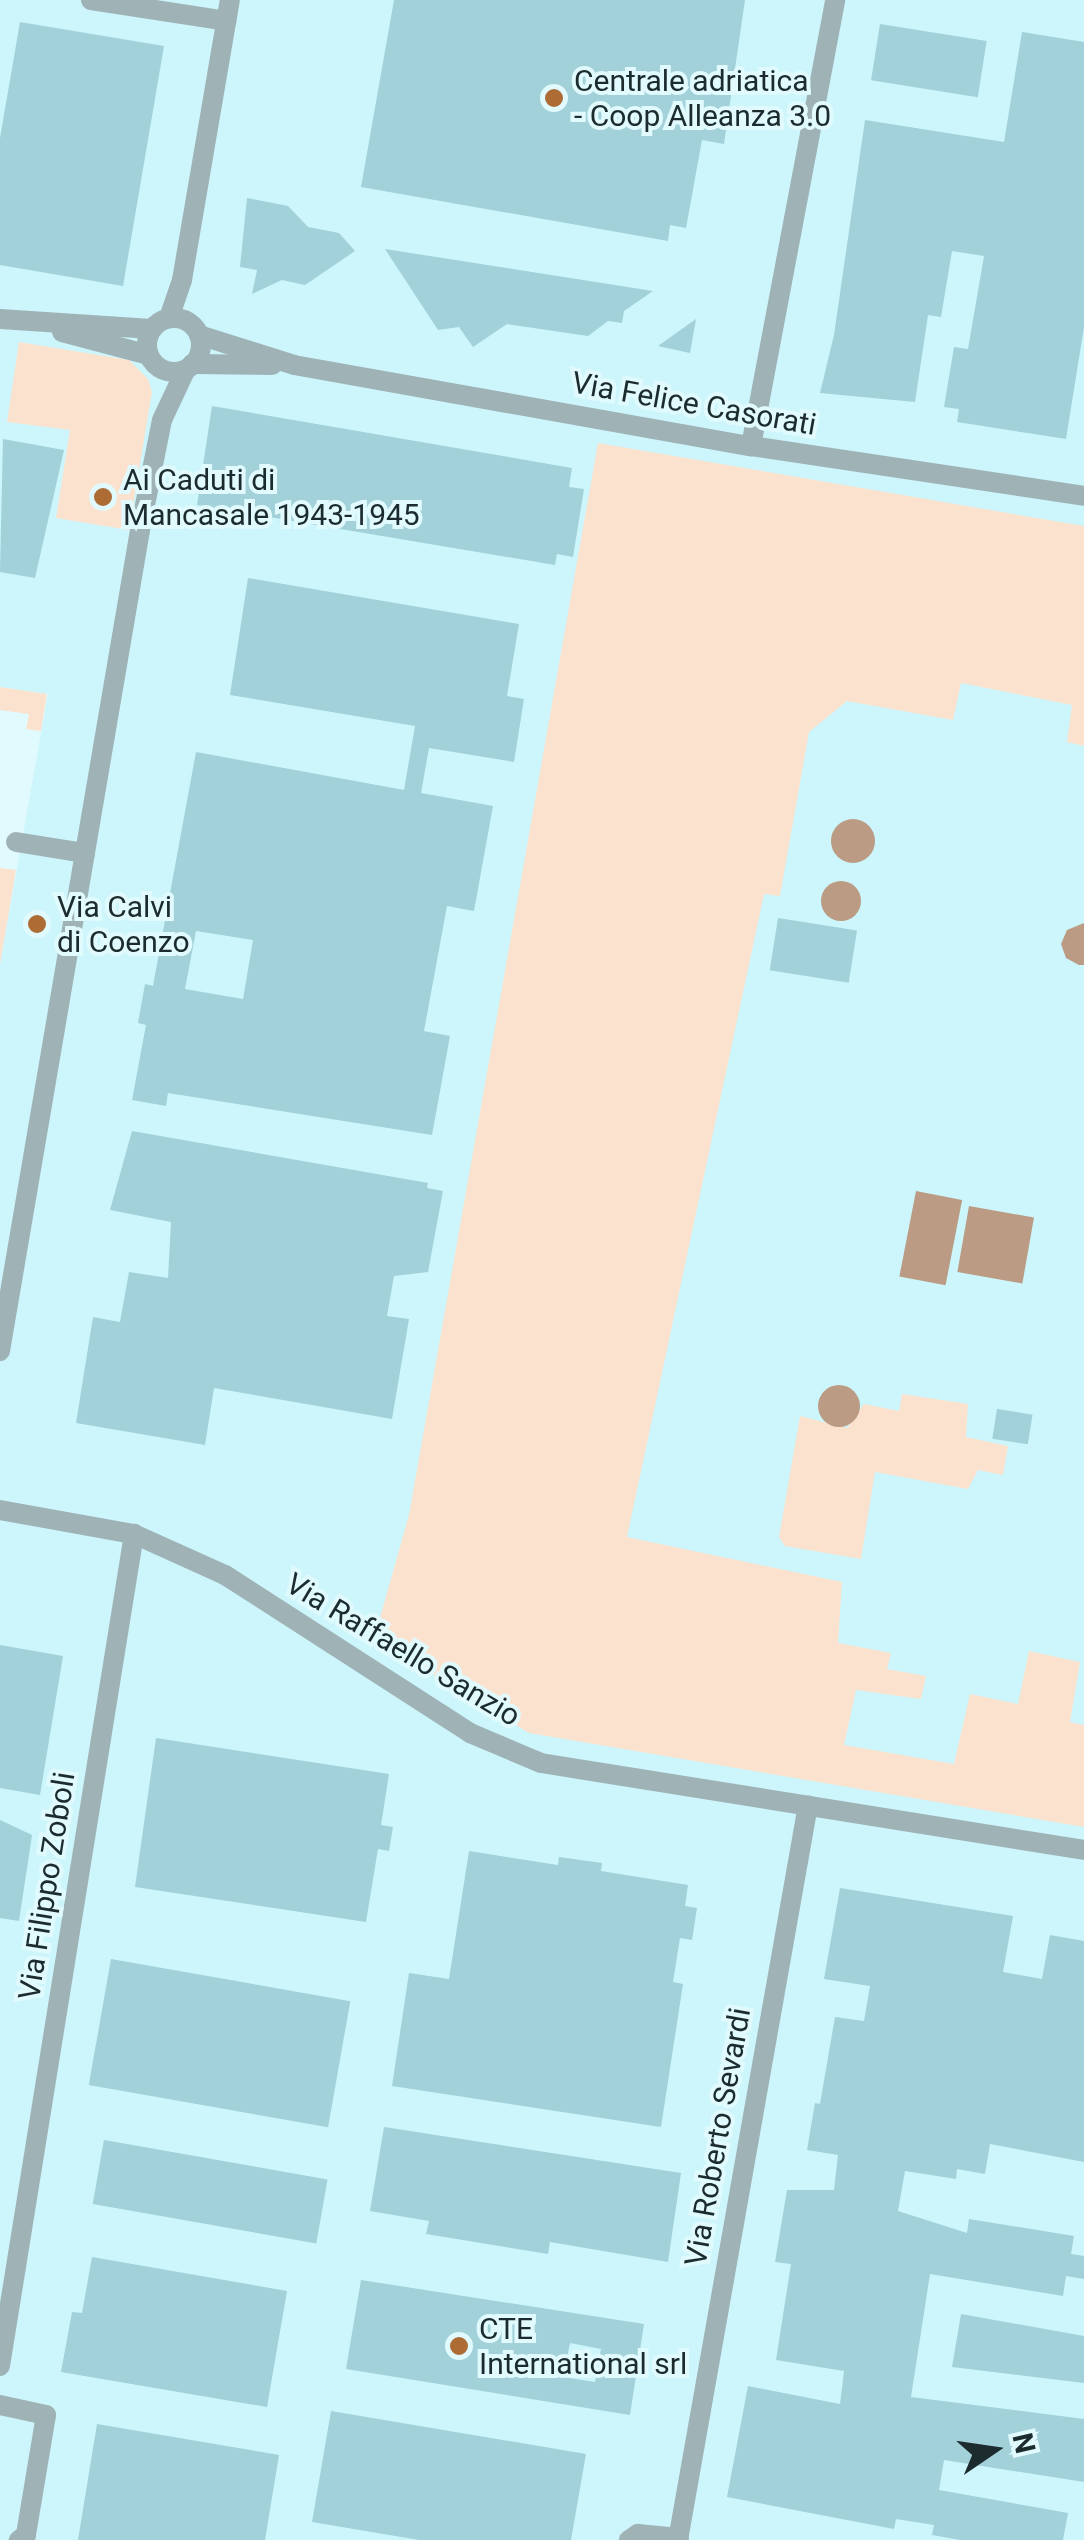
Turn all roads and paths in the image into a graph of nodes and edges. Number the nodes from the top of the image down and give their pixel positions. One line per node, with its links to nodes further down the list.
1 (91, 0): 4 (street)
2 (230, 0): 4 (street)
3 (835, 0): 12 (street)
4 (226, 22): 7 (street)
5 (0, 319): 6 (street, Via Felice Casorati)
6 (31, 323): 7 (street, Via Felice Casorati); 8 (street, Via Felice Casorati)
7 (176, 326): 8 (street); 9 (street, Via Felice Casorati); 10 (street)
8 (154, 361): 10 (street, Via Felice Casorati); 11 (street)
9 (294, 366): 10 (street, Via Felice Casorati); 12 (street, Via Felice Casorati)
10 (189, 367): 11 (street)
11 (162, 420): 15 (street)
12 (750, 446): 13 (street, Via Felice Casorati)
13 (1084, 496)
14 (16, 842): 15 (street)
15 (86, 852): 16 (street)
16 (0, 1351)
17 (0, 1510): 18 (street, Via Raffaello Sanzio)
18 (134, 1534): 19 (street, Via Raffaello Sanzio); 21 (street, Via Filippo Zoboli)
19 (808, 1806): 20 (street, Via Raffaello Sanzio); 23 (street, Via Roberto Sevardi)
20 (1084, 1850)
21 (0, 2366)
22 (0, 2405): 24 (street)
23 (678, 2539): 25 (street, Via Roberto Sevardi)
24 (19, 2540)
25 (629, 2540)

